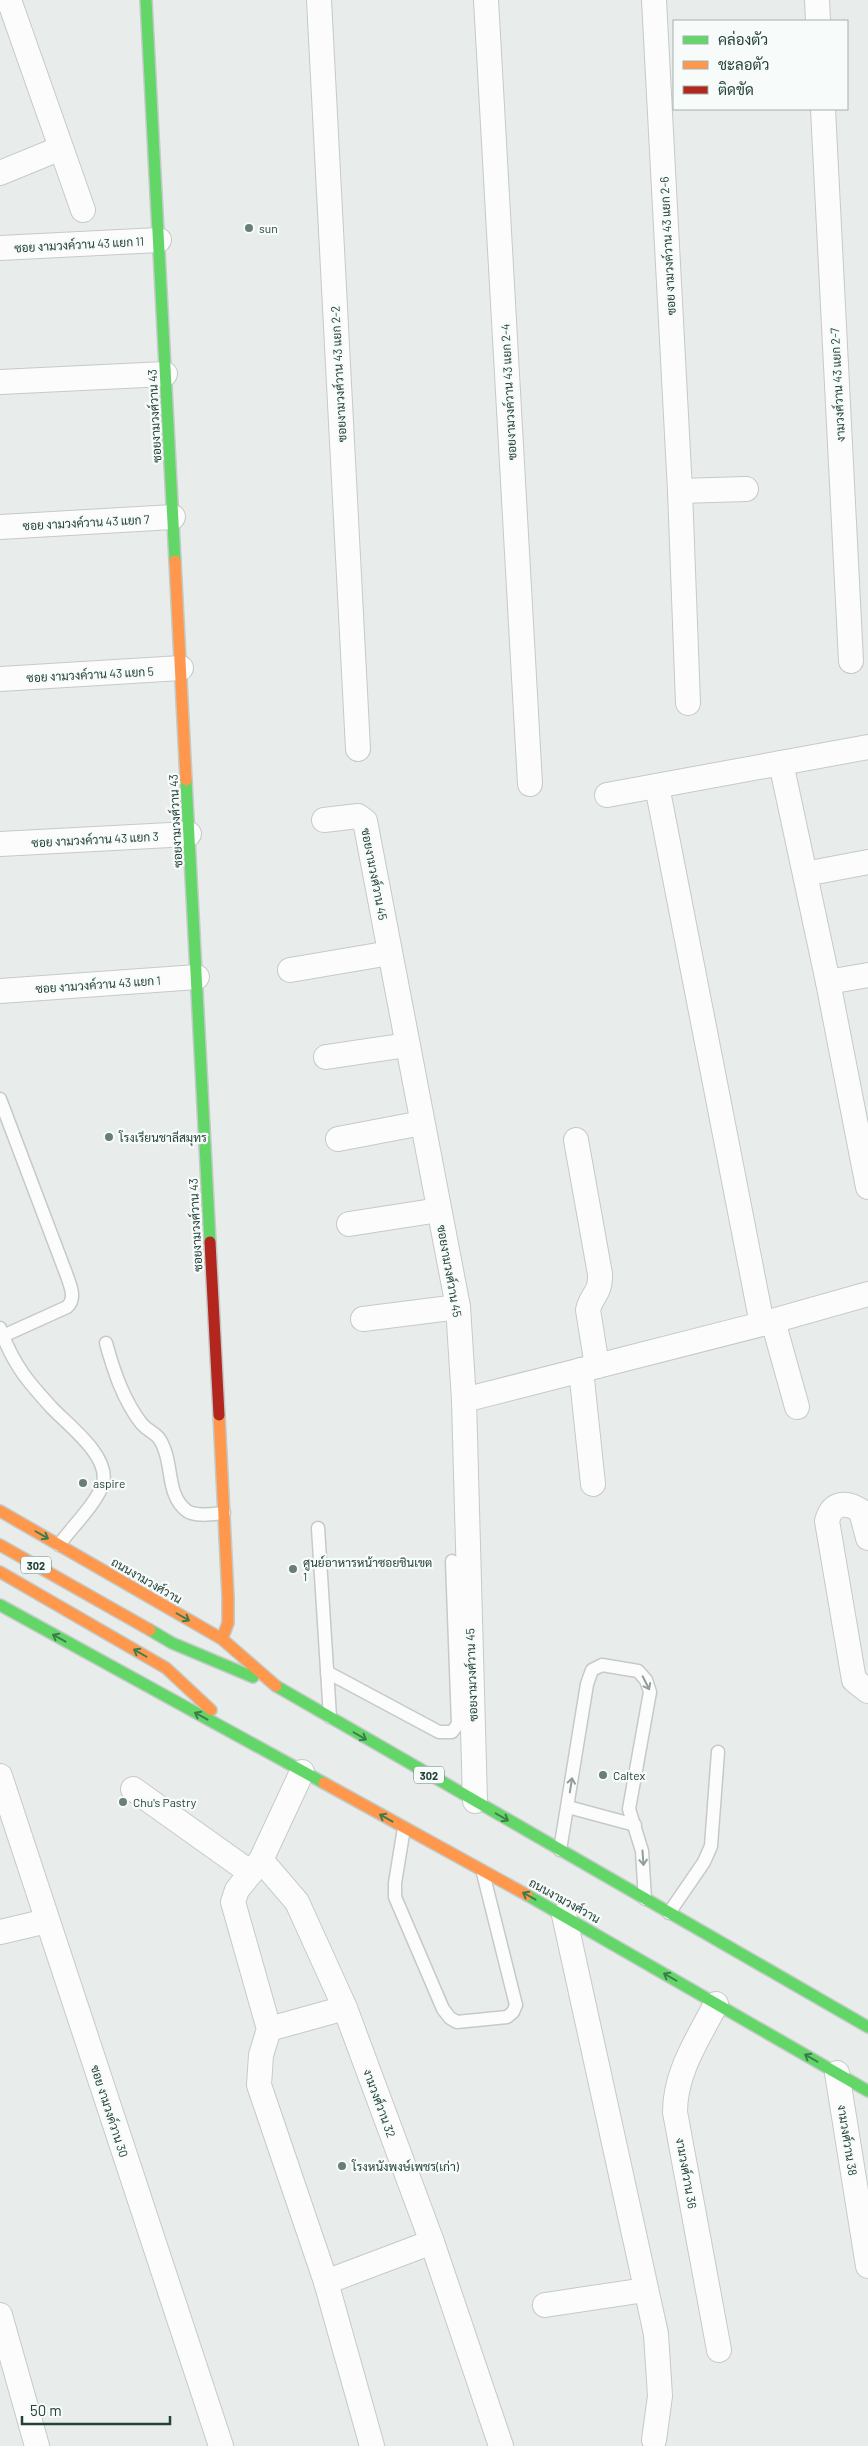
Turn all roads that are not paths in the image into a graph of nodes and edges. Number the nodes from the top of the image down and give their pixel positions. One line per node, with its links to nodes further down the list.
1 (146, 0): 12 (main road, ซอยงามวงศ์วาน 43)
2 (319, 0): 25 (street, ซอยงามวงศ์วาน 43 แยก 2-2)
3 (486, 0): 27 (street, ซอยงามวงค์วาน 43 แยก 2-4)
4 (654, 0): 17 (street, ซอย งามวงค์วาน 43 แยก 2-6)
5 (817, 0): 7 (street)
6 (8, 16): 9 (street)
7 (818, 20)
8 (823, 110): 20 (street, งามวงศ์วาน 43 แยก 2-7)
9 (61, 148): 10 (street); 11 (street)
10 (0, 173)
11 (83, 210)
12 (158, 240): 13 (street, ซอย งามวงค์วาน 43 แยก 11); 14 (main road, ซอยงามวงศ์วาน 43)
13 (0, 248)
14 (165, 374): 15 (street); 18 (main road, ซอยงามวงศ์วาน 43)
15 (0, 382)
16 (746, 489): 17 (street)
17 (680, 491): 23 (street, ซอย งามวงค์วาน 43 แยก 2-6)
18 (173, 517): 19 (street, ซอย งามวงค์วาน 43 แยก 7); 21 (main road, ซอยงามวงศ์วาน 43)
19 (0, 527)
20 (851, 660)
21 (181, 668): 22 (street, ซอย งามวงค์วาน 43 แยก 5); 31 (main road, ซอยงามวงศ์วาน 43)
22 (0, 679)
23 (688, 703)
24 (868, 747): 26 (street)
25 (358, 749)
26 (781, 762): 28 (street); 34 (street)
27 (530, 784)
28 (656, 786): 29 (street); 53 (street)
29 (607, 795)
30 (324, 820): 35 (street, ซอยงามวงศ์วาน 45)
31 (189, 834): 32 (street, ซอย งามวงค์วาน 43 แยก 3); 38 (main road, ซอยงามวงศ์วาน 43)
32 (0, 844)
33 (868, 862): 34 (street)
34 (805, 874): 39 (street)
35 (390, 953): 36 (street); 41 (street, ซอยงามวงศ์วาน 45)
36 (290, 970)
37 (868, 975): 39 (street)
38 (196, 977): 40 (street, ซอย งามวงค์วาน 43 แยก 1); 61 (main road, ซอยงามวงศ์วาน 43)
39 (828, 982): 47 (street)
40 (0, 990)
41 (407, 1045): 42 (street); 44 (street, ซอยงามวงศ์วาน 45)
42 (326, 1057)
43 (0, 1100): 54 (lane)
44 (422, 1123): 45 (street); 48 (street, ซอยงามวงศ์วาน 45)
45 (338, 1139)
46 (576, 1140): 56 (street)
47 (868, 1187)
48 (439, 1210): 49 (street); 51 (street, ซอยงามวงศ์วาน 45)
49 (349, 1224)
50 (868, 1294): 53 (street)
51 (458, 1307): 52 (street); 57 (street, ซอยงามวงศ์วาน 45)
52 (363, 1319)
53 (768, 1322): 56 (street); 58 (street)
54 (2, 1332): 64 (lane)
55 (106, 1343): 61 (lane)
56 (589, 1368): 57 (street); 59 (street)
57 (464, 1400): 79 (street, ซอยงามวงศ์วาน 45)
58 (797, 1406)
59 (593, 1484)
60 (0, 1511): 64 (main road, ถนนงามวงศ์วาน / 302, one-way to 64)
61 (224, 1514): 69 (main road, ซอยงามวงศ์วาน 43)
62 (318, 1528): 70 (lane)
63 (868, 1538): 72 (street)
64 (58, 1544): 69 (main road, ถนนงามวงศ์วาน / 302, one-way to 69)
65 (0, 1545): 71 (main road, ถนนงามวงศ์วาน / 302)
66 (452, 1561): 70 (lane)
67 (0, 1572): 74 (main road, ถนนงามวงศ์วาน / 302, one-way to 67)
68 (0, 1605): 74 (main road, ถนนงามวงศ์วาน / 302, one-way to 68)
69 (222, 1639): 71 (main road, ถนนงามวงศ์วาน / 302)
70 (327, 1672): 73 (lane)
71 (272, 1684): 73 (main road, ถนนงามวงศ์วาน / 302)
72 (868, 1691)
73 (330, 1718): 79 (main road, ถนนงามวงศ์วาน / 302, one-way to 79)
74 (244, 1740): 76 (main road, ถนนงามวงศ์วาน / 302)
75 (718, 1752): 87 (lane)
76 (302, 1772): 82 (main road, ถนนงามวงศ์วาน / 302, one-way to 76); 84 (street)
77 (0, 1776): 89 (street, ซอย งามวงค์วาน 30)
78 (133, 1789): 84 (street, งามวงศ์วาน 32)
79 (475, 1802): 83 (main road, ถนนงามวงศ์วาน / 302, one-way to 83)
80 (568, 1807): 81 (lane); 81 (lane, one-way to 81); 83 (lane)
81 (635, 1825): 86 (lane, one-way to 86)
82 (404, 1828): 85 (main road, ถนนงามวงศ์วาน / 302); 85 (lane)
83 (560, 1850): 86 (main road, ถนนงามวงศ์วาน / 302)
84 (256, 1866): 92 (street, งามวงศ์วาน 32); 94 (street)
85 (482, 1870): 88 (main road, ถนนงามวงศ์วาน / 302, one-way to 85)
86 (645, 1899): 87 (main road, ถนนงามวงศ์วาน / 302)
87 (669, 1913): 93 (main road, ถนนงามวงศ์วาน / 302)
88 (564, 1915): 91 (main road, ถนนงามวงศ์วาน / 302, one-way to 88); 100 (street)
89 (47, 1922): 90 (street); 106 (street, ซอย งามวงค์วาน 30)
90 (0, 1932)
91 (716, 2004): 95 (main road, ถนนงามวงศ์วาน / 302, one-way to 91); 103 (street, งามวงศ์วาน 36)
92 (345, 2008): 94 (street); 97 (street, งามวงศ์วาน 32)
93 (868, 2027)
94 (269, 2029): 99 (street)
95 (837, 2074): 96 (main road, ถนนงามวงศ์วาน / 302); 98 (street, งามวงศ์วาน 38)
96 (868, 2091)
97 (432, 2242): 99 (street); 108 (street, งามวงศ์วาน 32)
98 (868, 2266)
99 (326, 2282): 107 (street)
100 (645, 2290): 101 (street); 104 (street)
101 (545, 2305)
102 (0, 2315): 105 (street)
103 (719, 2350)
104 (654, 2440)
105 (36, 2446)
106 (220, 2446)
107 (372, 2446)
108 (501, 2446)

